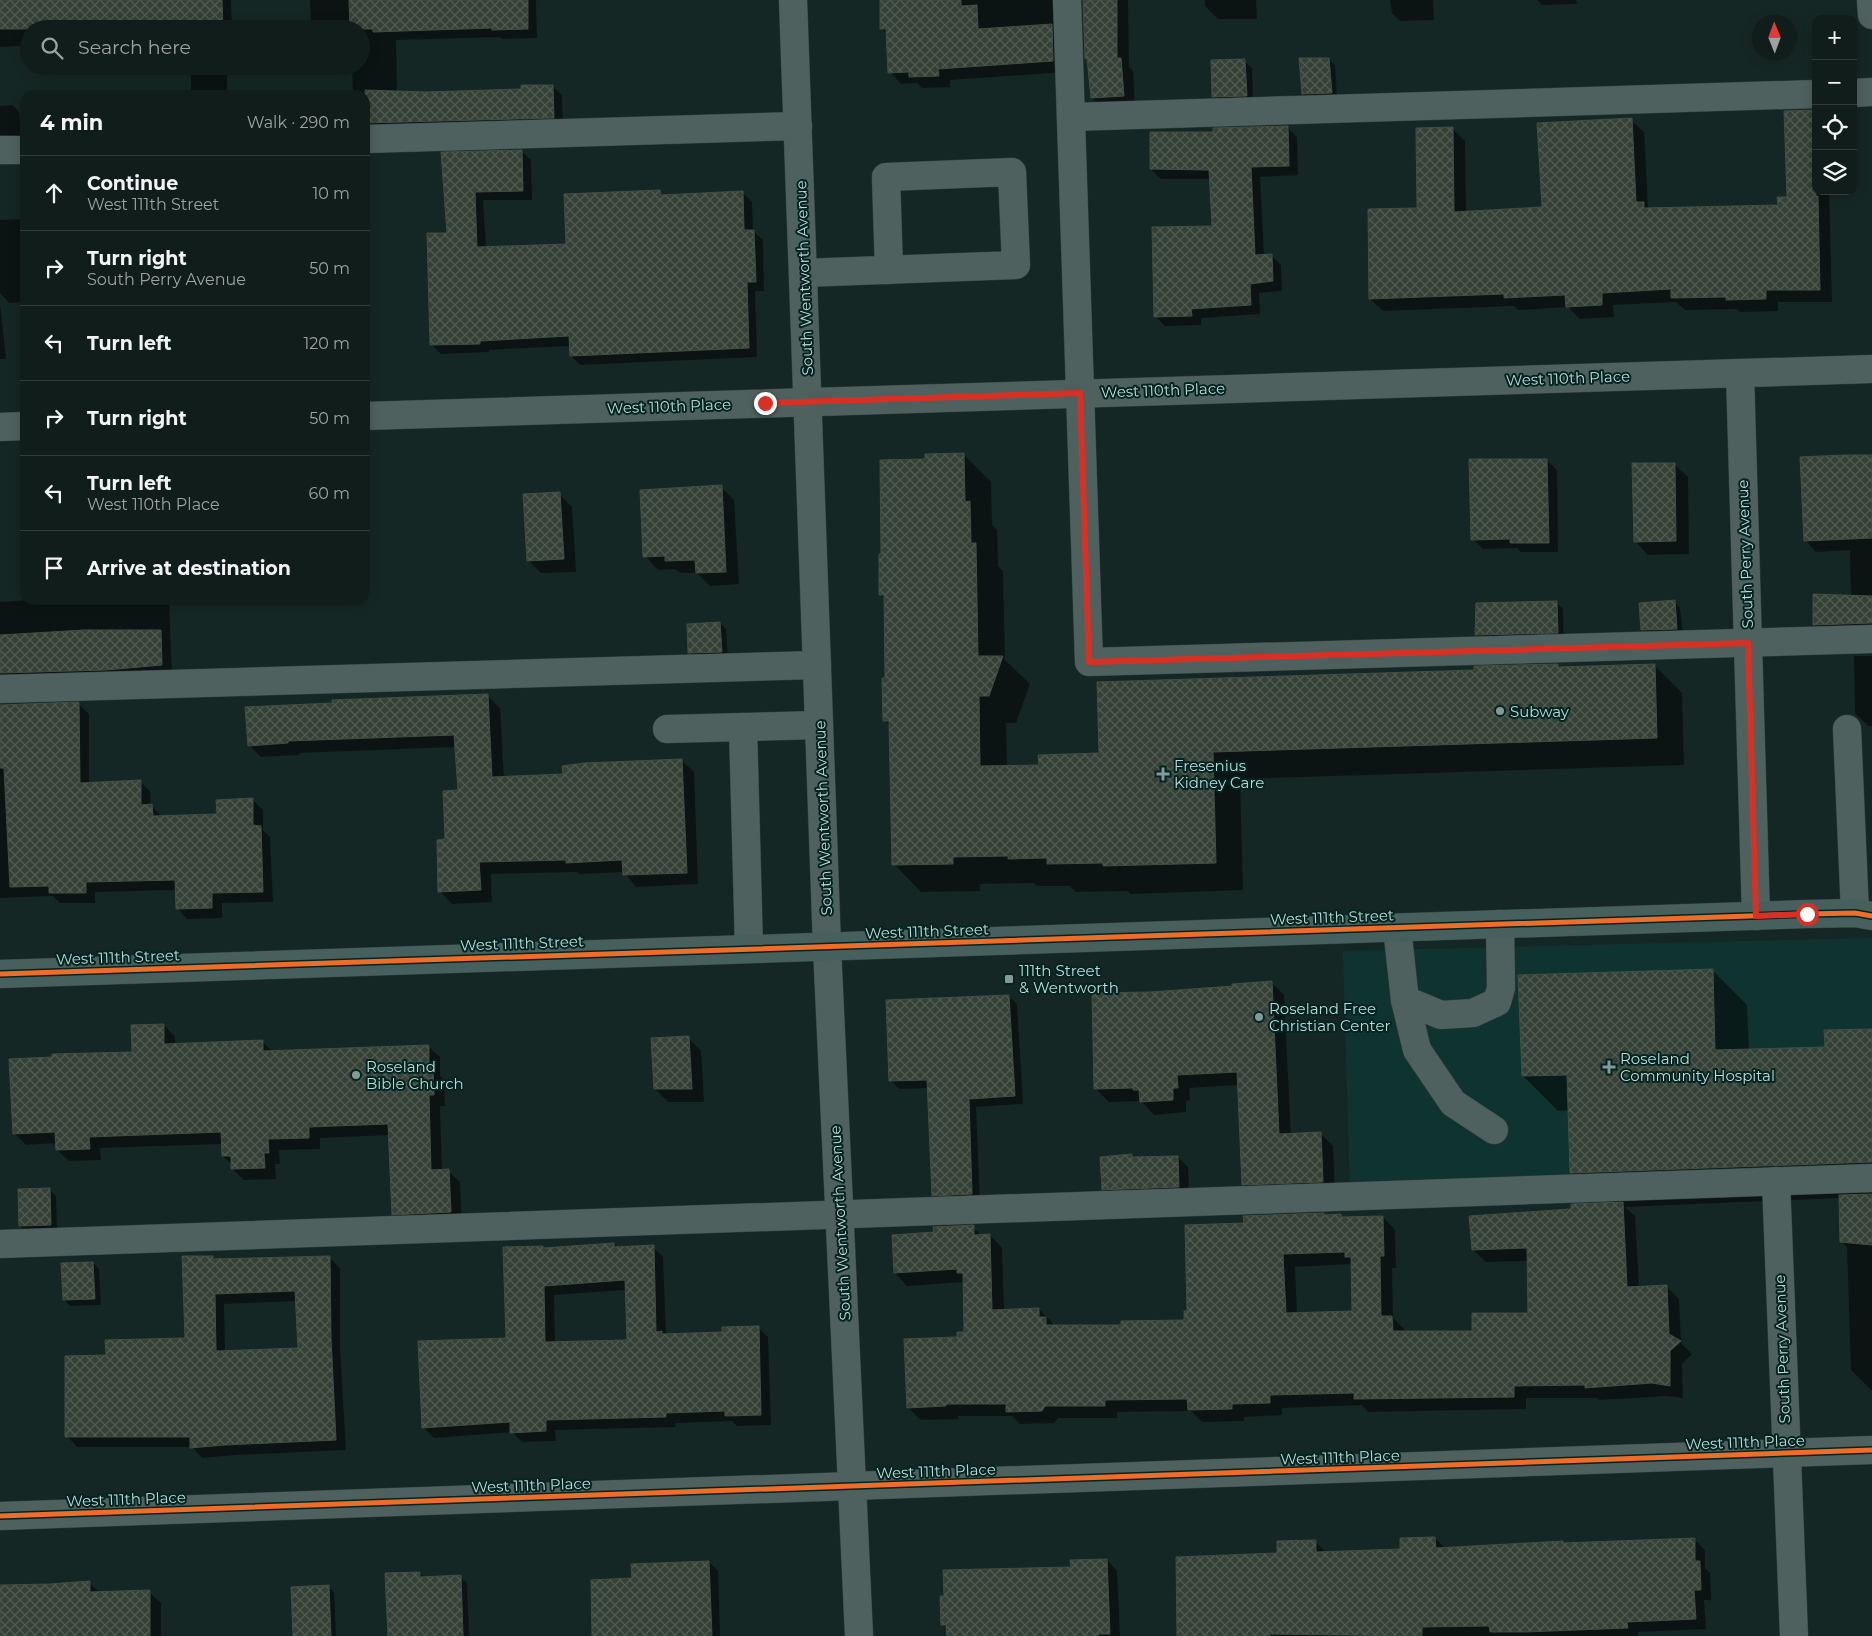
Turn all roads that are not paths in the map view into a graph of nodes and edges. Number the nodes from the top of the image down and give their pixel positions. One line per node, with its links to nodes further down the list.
1 (794, 0): 9 (street, South Wentworth Avenue)
2 (1066, 0): 8 (street)
3 (1872, 0): 4 (street)
4 (1872, 15)
5 (1872, 92): 6 (street)
6 (1857, 93)
7 (1812, 94): 8 (street)
8 (1071, 117): 17 (street)
9 (798, 126): 10 (street); 14 (street, South Wentworth Avenue)
10 (370, 139)
11 (0, 150): 12 (street)
12 (20, 150)
13 (889, 270): 13 (street); 14 (street)
14 (804, 273): 18 (street, South Wentworth Avenue)
15 (1872, 369): 16 (street, West 110th Place)
16 (1740, 372): 17 (street, West 110th Place); 23 (street, South Perry Avenue)
17 (1080, 393): 18 (street, West 110th Place); 23 (street)
18 (808, 402): 19 (street, West 110th Place); 24 (street, South Wentworth Avenue)
19 (370, 416)
20 (20, 426): 21 (street)
21 (0, 427)
22 (1872, 639): 23 (street)
23 (1748, 643): 31 (street, South Perry Avenue)
24 (818, 665): 25 (street); 26 (street, South Wentworth Avenue)
25 (0, 689)
26 (819, 726): 27 (street); 34 (street, South Wentworth Avenue)
27 (743, 727): 28 (street); 35 (street)
28 (667, 729)
29 (1847, 729): 30 (street)
30 (1866, 912): 31 (main road, West 111th Street)
31 (1756, 916): 32 (main road, West 111th Street)
32 (1500, 924): 33 (main road, West 111th Street); 37 (street)
33 (1397, 928): 34 (main road, West 111th Street); 37 (street)
34 (827, 947): 35 (main road, West 111th Street); 41 (street, South Wentworth Avenue)
35 (749, 948): 36 (main road, West 111th Street)
36 (0, 974)
37 (1405, 1000): 38 (street)
38 (1494, 1130)
39 (1872, 1178): 40 (street)
40 (1776, 1181): 41 (street); 44 (street, South Perry Avenue)
41 (840, 1214): 42 (street); 45 (street, South Wentworth Avenue)
42 (0, 1244)
43 (1872, 1450): 44 (street, West 111th Place)
44 (1787, 1453): 45 (street, West 111th Place); 48 (street, South Perry Avenue)
45 (853, 1487): 46 (street, West 111th Place); 47 (street, South Wentworth Avenue)
46 (0, 1516)
47 (859, 1636)
48 (1794, 1636)

